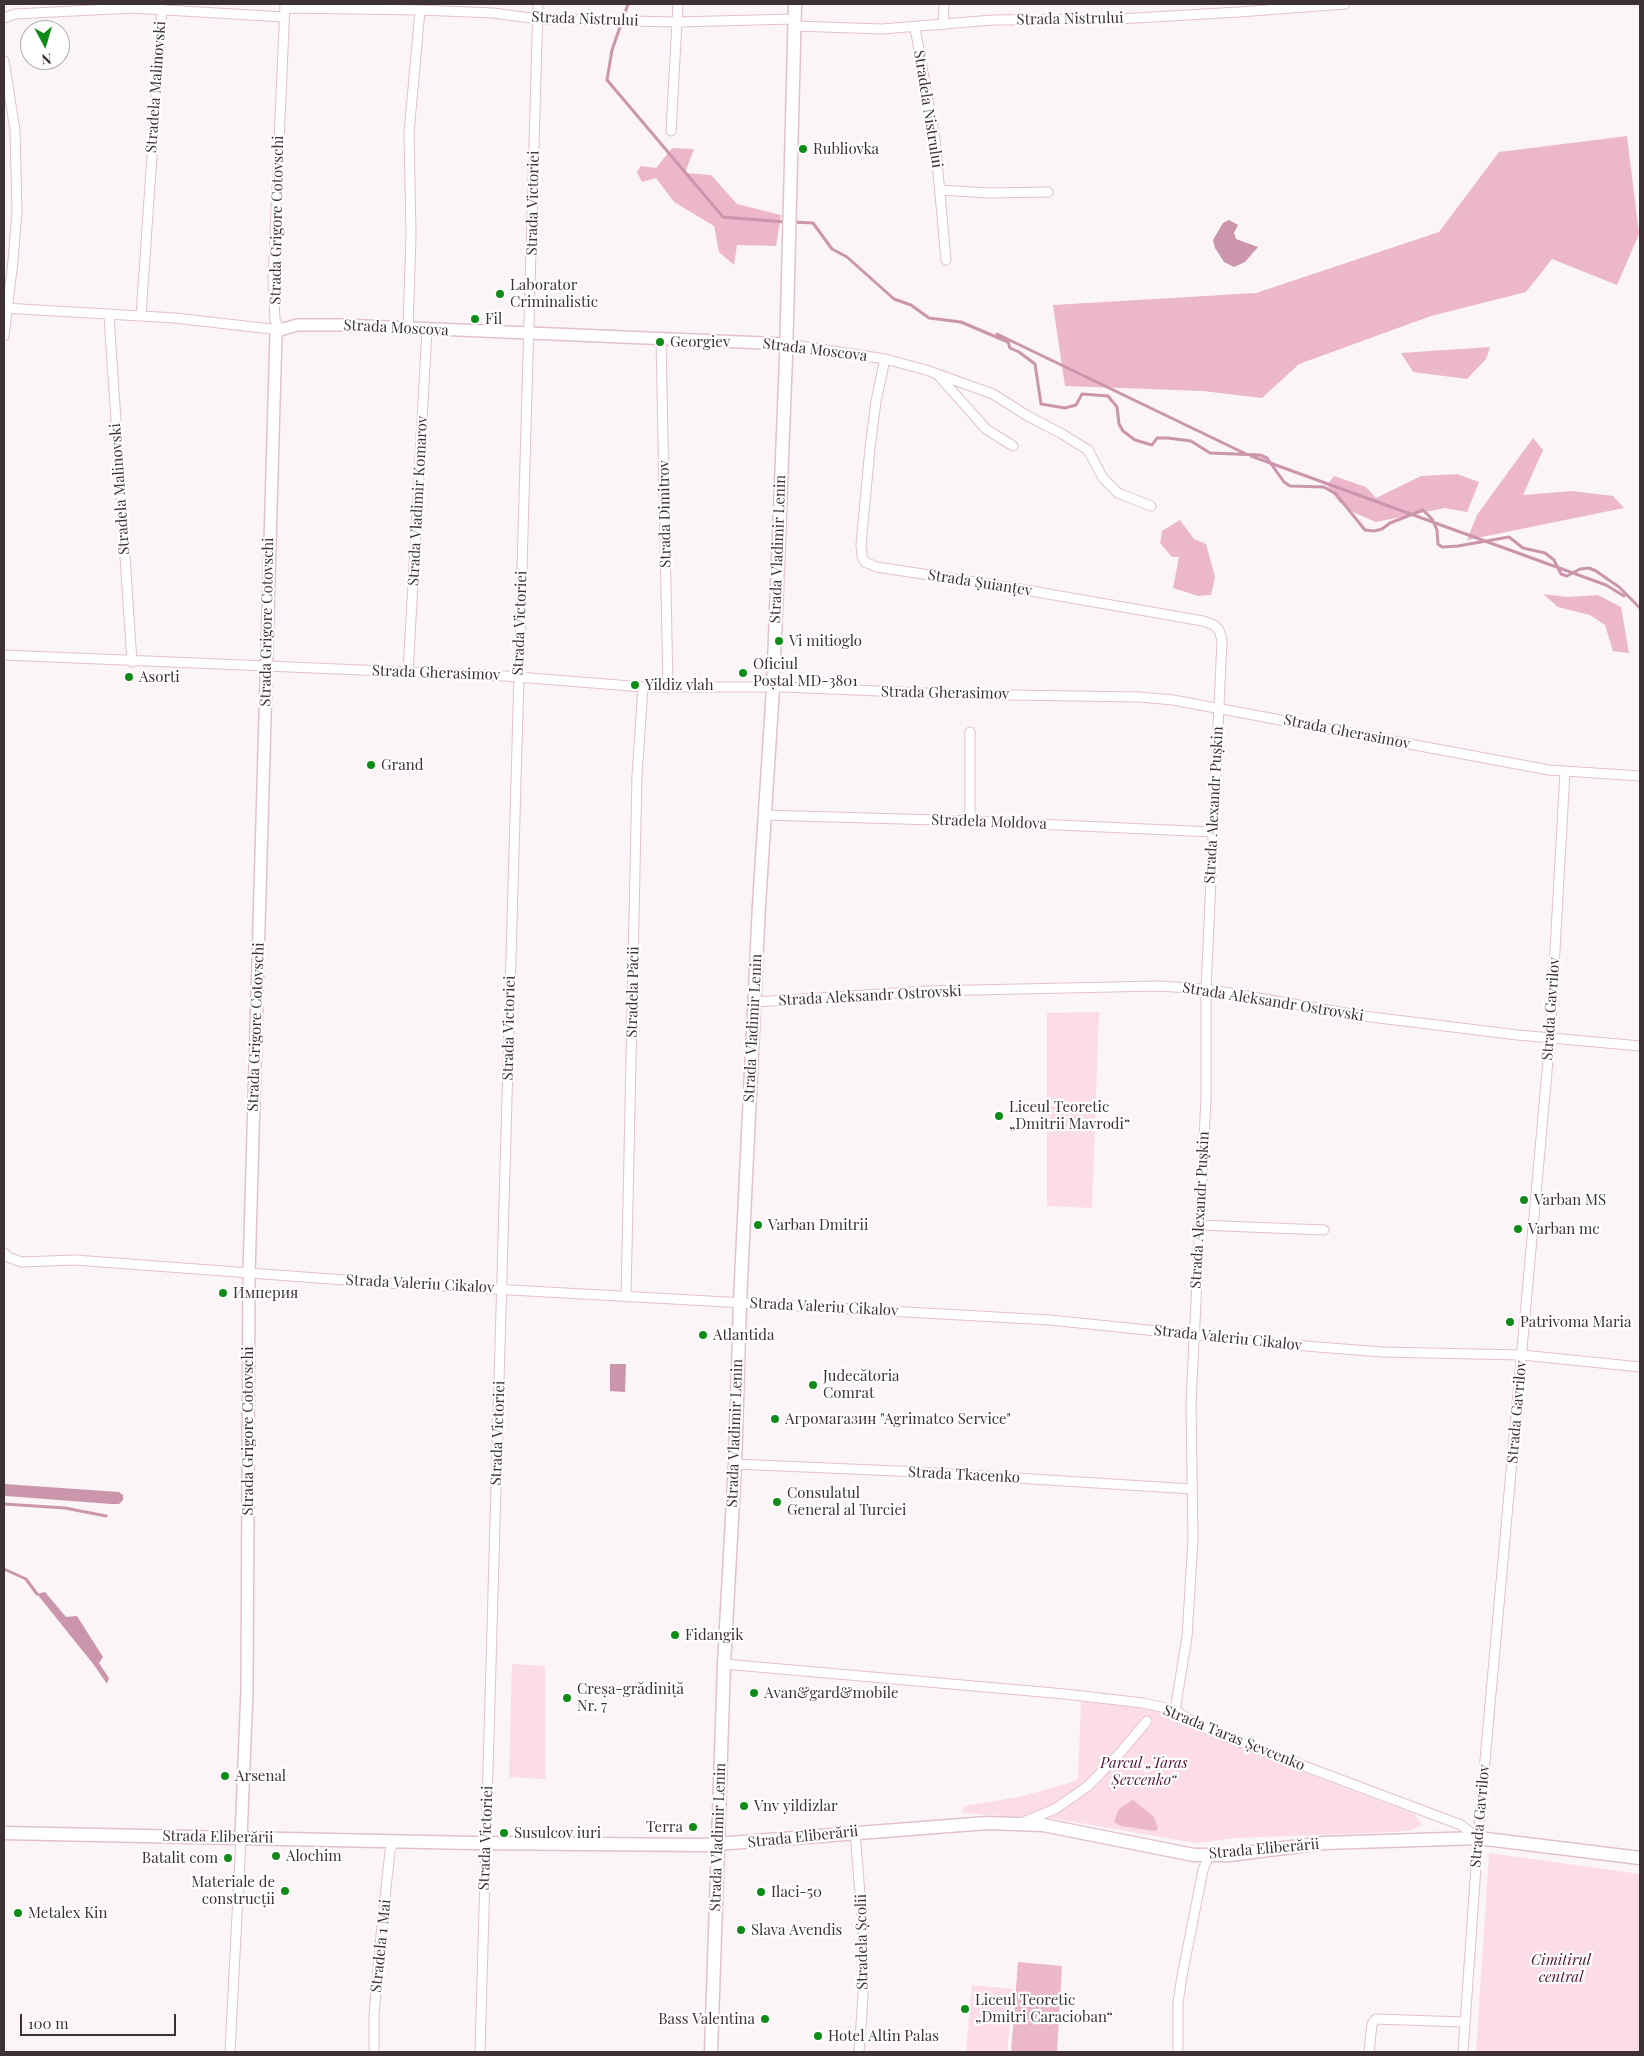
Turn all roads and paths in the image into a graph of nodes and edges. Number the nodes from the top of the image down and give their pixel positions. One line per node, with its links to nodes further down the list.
1 (538, 4): 12 (street, Strada Victoriei)
2 (678, 4): 13 (street)
3 (795, 4): 14 (main road, Strada Vladimir Lenin)
4 (944, 4): 15 (street)
5 (1345, 4): 6 (street, Strada Nistrului)
6 (1332, 5): 8 (street, Strada Nistrului)
7 (162, 8): 9 (street, Strada Nistrului); 11 (street, Strada Nistrului); 24 (street, Stradela Malinovski)
8 (1239, 8): 15 (street, Strada Nistrului)
9 (285, 9): 10 (street, Strada Nistrului); 26 (street, Strada Grigore Cotovschi)
10 (420, 10): 12 (street, Strada Nistrului); 25 (street)
11 (4, 18)
12 (538, 19): 13 (street, Strada Nistrului); 28 (street, Strada Victoriei)
13 (677, 22): 14 (street, Strada Nistrului); 18 (street)
14 (794, 22): 16 (street, Strada Nistrului); 31 (main road, Strada Vladimir Lenin)
15 (943, 25): 16 (street, Strada Nistrului)
16 (915, 28): 19 (street, Stradela Nistrului)
17 (4, 61): 22 (street)
18 (671, 131)
19 (940, 190): 20 (street, Stradela Nistrului); 21 (street, Stradela Nistrului)
20 (1048, 192)
21 (946, 260)
22 (6, 308): 23 (street, Strada Moscova); 29 (street)
23 (108, 316): 24 (street, Strada Moscova); 37 (street, Stradela Malinovski)
24 (141, 316): 26 (street, Strada Moscova)
25 (408, 328): 26 (street, Strada Moscova); 27 (street, Strada Moscova)
26 (280, 330): 38 (street, Strada Grigore Cotovschi)
27 (427, 330): 28 (street, Strada Moscova); 39 (street, Strada Vladimir Komarov)
28 (530, 333): 30 (street, Strada Moscova); 40 (street, Strada Victoriei)
29 (4, 336)
30 (660, 340): 31 (street, Strada Moscova); 42 (street, Strada Dimitrov)
31 (786, 344): 32 (street, Strada Moscova); 43 (main road, Strada Vladimir Lenin)
32 (885, 359): 33 (street, Strada Moscova); 44 (street, Strada Șuianțev)
33 (936, 374): 34 (street, Strada Moscova); 35 (street, Strada Moscova)
34 (1013, 446)
35 (1151, 506)
36 (4, 655): 37 (street, Strada Gherasimov)
37 (132, 662): 38 (street, Strada Gherasimov)
38 (266, 665): 39 (street, Strada Gherasimov); 58 (street, Strada Grigore Cotovschi)
39 (408, 672): 40 (street, Strada Gherasimov)
40 (518, 677): 41 (street, Strada Gherasimov); 59 (street, Strada Victoriei)
41 (643, 687): 42 (street, Strada Gherasimov); 60 (street, Stradela Păcii)
42 (668, 688): 43 (street, Strada Gherasimov)
43 (773, 688): 44 (street, Strada Gherasimov); 48 (main road, Strada Vladimir Lenin)
44 (1218, 708): 46 (street, Strada Gherasimov); 50 (street, Strada Alexandr Pușkin)
45 (970, 732): 49 (street)
46 (1564, 772): 47 (street, Strada Gherasimov); 53 (street, Strada Gavrilov)
47 (1640, 776)
48 (764, 815): 49 (street, Stradela Moldova); 52 (main road, Strada Vladimir Lenin)
49 (970, 821): 50 (street, Stradela Moldova)
50 (1213, 832): 51 (street, Strada Alexandr Pușkin)
51 (1206, 989): 52 (street, Strada Aleksandr Ostrovski); 53 (street, Strada Aleksandr Ostrovski); 55 (street, Strada Alexandr Pușkin)
52 (755, 1002): 61 (main road, Strada Vladimir Lenin)
53 (1550, 1038): 54 (street, Strada Aleksandr Ostrovski); 63 (street, Strada Gavrilov)
54 (1640, 1046)
55 (1200, 1225): 56 (street); 62 (street, Strada Alexandr Pușkin)
56 (1324, 1230)
57 (6, 1255): 58 (street, Strada Valeriu Cikalov)
58 (249, 1273): 59 (street, Strada Valeriu Cikalov); 73 (street, Strada Grigore Cotovschi)
59 (502, 1289): 60 (street, Strada Valeriu Cikalov); 76 (street, Strada Victoriei)
60 (626, 1297): 61 (street, Strada Valeriu Cikalov)
61 (740, 1302): 62 (street, Strada Valeriu Cikalov); 65 (main road, Strada Vladimir Lenin)
62 (1194, 1334): 63 (street, Strada Valeriu Cikalov); 66 (street, Strada Alexandr Pușkin)
63 (1522, 1355): 64 (street, Strada Valeriu Cikalov); 74 (street, Strada Gavrilov)
64 (1640, 1367)
65 (735, 1464): 66 (street, Strada Tkacenko); 67 (main road, Strada Vladimir Lenin)
66 (1192, 1489): 68 (street, Strada Alexandr Pușkin)
67 (724, 1664): 68 (street, Strada Taras Șevcenko); 77 (main road, Strada Vladimir Lenin)
68 (1175, 1710): 74 (street, Strada Taras Șevcenko)
69 (1147, 1721): 70 (street)
70 (1020, 1823): 71 (main road, Strada Eliberării); 78 (main road, Strada Eliberării)
71 (855, 1832): 77 (main road, Strada Eliberării); 85 (street, Stradela Școlii)
72 (4, 1833): 73 (main road, Strada Eliberării)
73 (241, 1837): 75 (main road, Strada Eliberării); 81 (street, Strada Grigore Cotovschi)
74 (1478, 1838): 78 (main road, Strada Eliberării); 79 (main road, Strada Taras Șevcenko); 80 (street, Strada Gavrilov)
75 (394, 1840): 76 (main road, Strada Eliberării); 82 (street, Stradela 1 Mai)
76 (486, 1843): 77 (main road, Strada Eliberării); 83 (street, Strada Victoriei)
77 (718, 1845): 84 (main road, Strada Vladimir Lenin)
78 (1209, 1855): 86 (street)
79 (1640, 1858)
80 (1464, 2022): 87 (street); 88 (street, Strada Gavrilov)
81 (230, 2052)
82 (374, 2052)
83 (480, 2052)
84 (711, 2052)
85 (860, 2052)
86 (1178, 2052)
87 (1369, 2052)
88 (1462, 2052)

